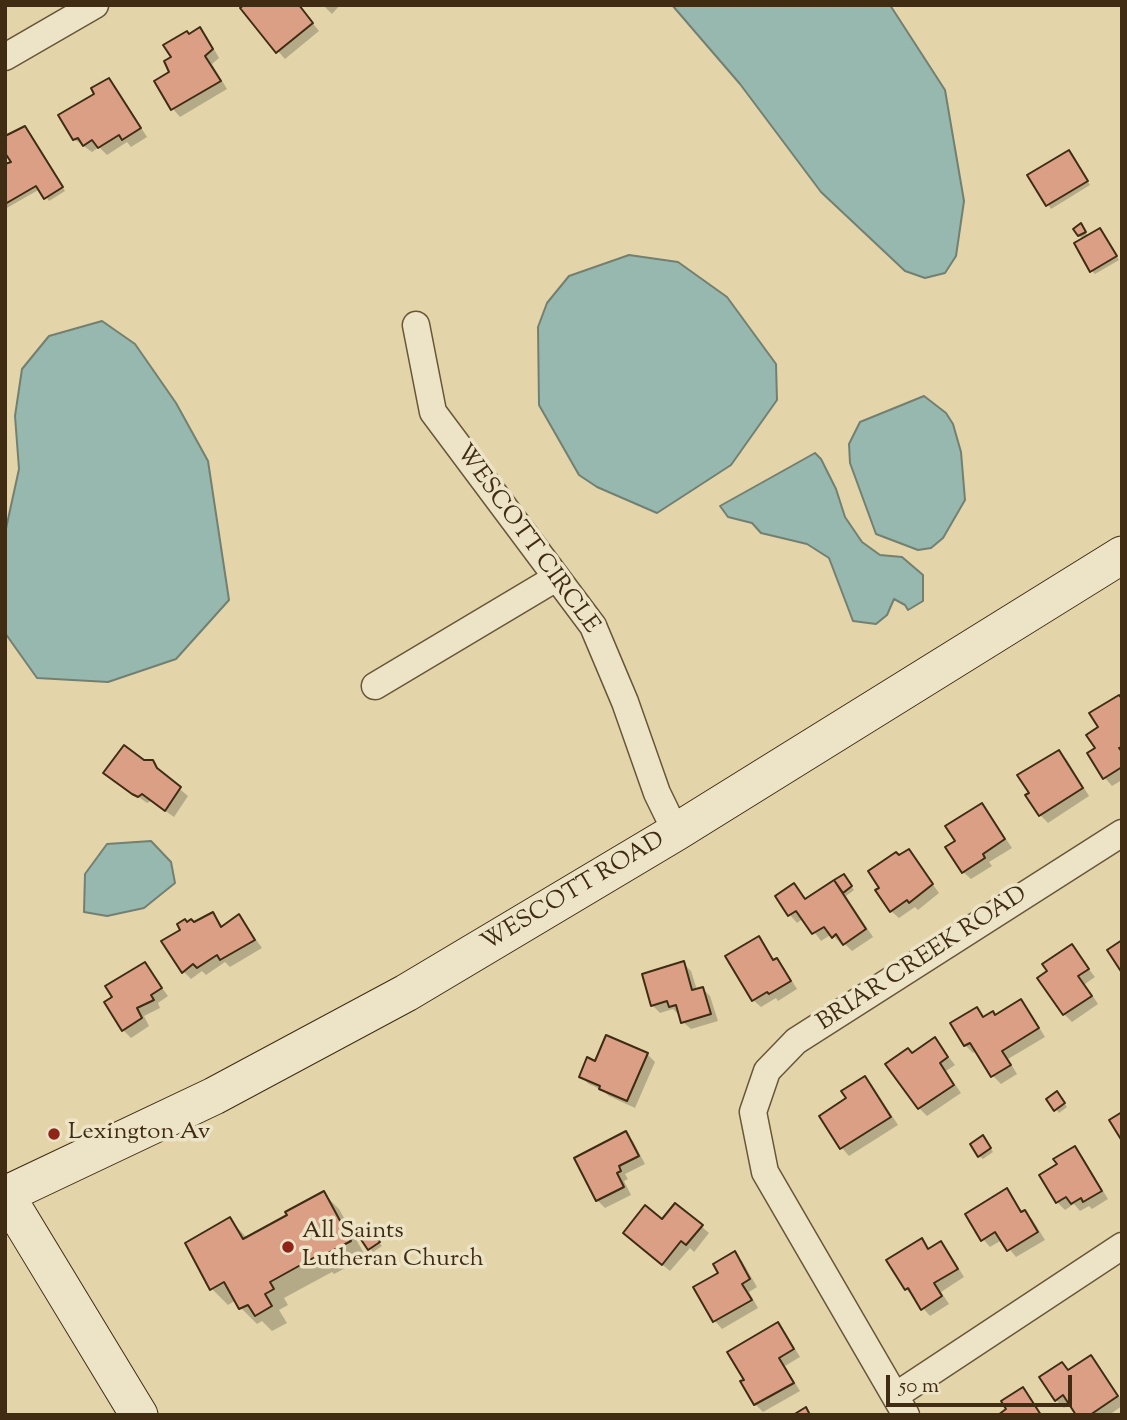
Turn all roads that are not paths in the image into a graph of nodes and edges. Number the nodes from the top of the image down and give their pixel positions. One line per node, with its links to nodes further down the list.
1 (95, 5): 2 (street)
2 (5, 58)
3 (416, 326): 5 (street, WESCOTT CIRCLE)
4 (1122, 555): 7 (street, WESCOTT ROAD)
5 (556, 578): 6 (street); 7 (street, WESCOTT CIRCLE)
6 (375, 686)
7 (676, 832): 9 (street, WESCOTT ROAD)
8 (1122, 833): 11 (street, BRIAR CREEK ROAD)
9 (5, 1195): 12 (street)
10 (1122, 1246): 11 (street)
11 (900, 1405)
12 (139, 1415)

